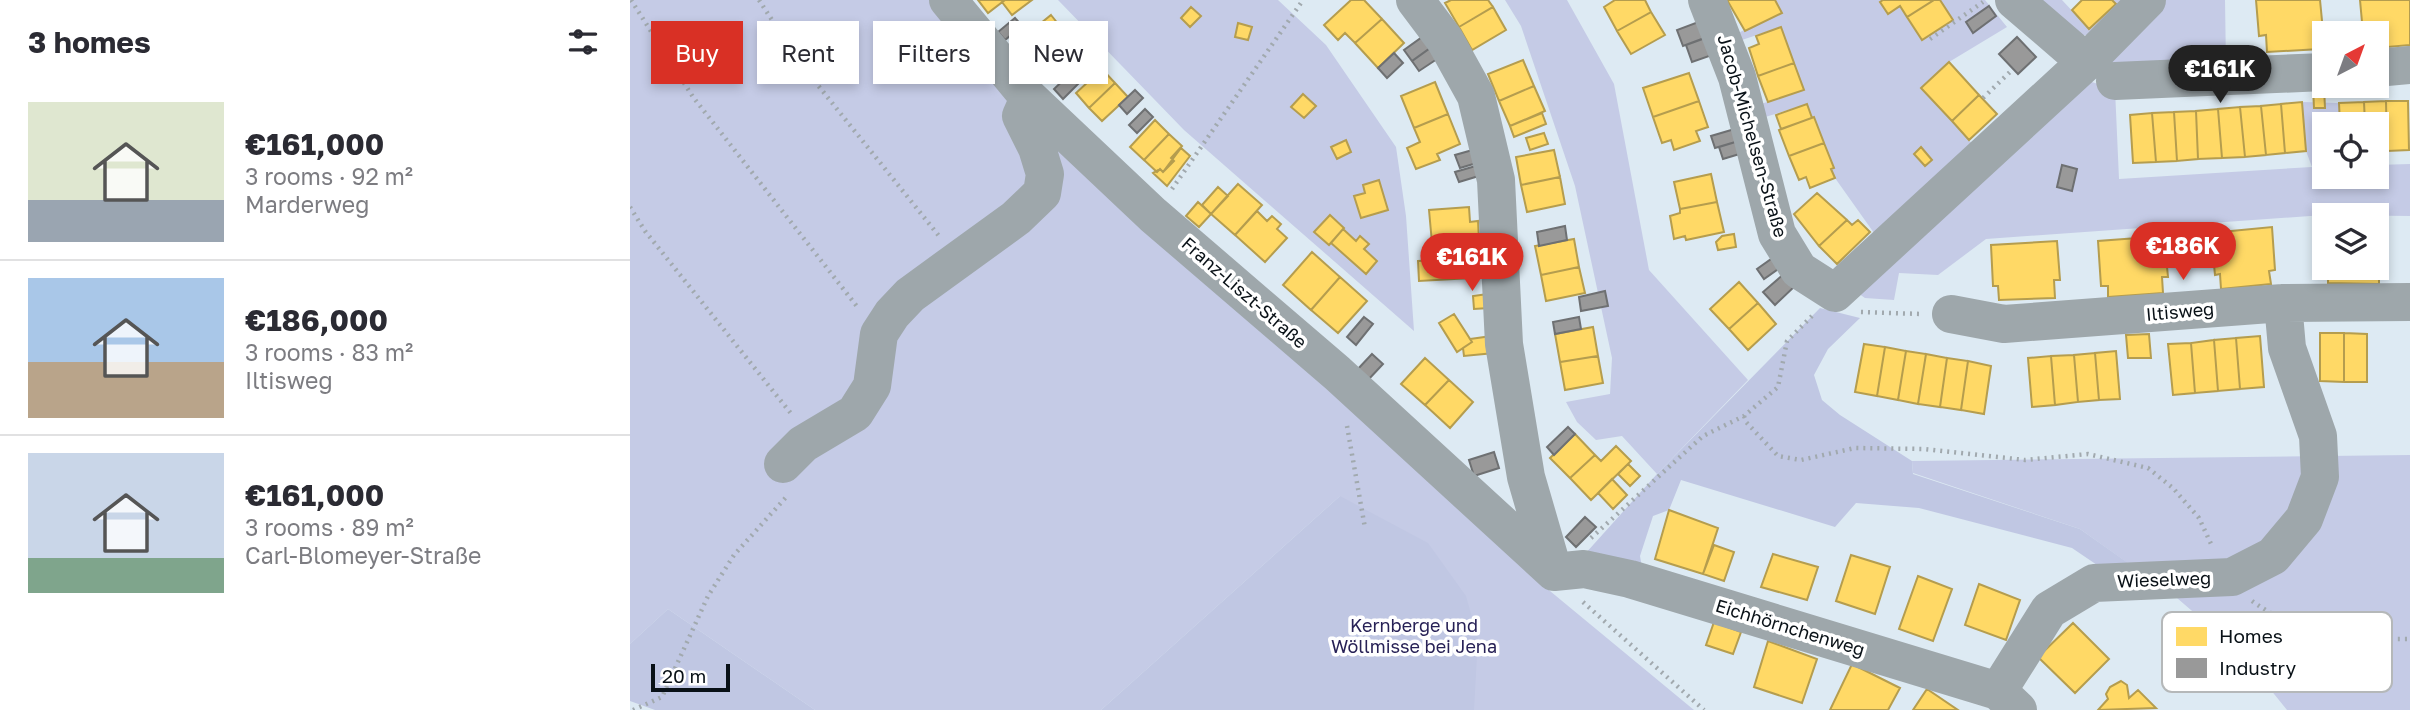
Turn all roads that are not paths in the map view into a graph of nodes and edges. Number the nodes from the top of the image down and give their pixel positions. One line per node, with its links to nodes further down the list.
1 (948, 0): 10 (street, Franz-Liszt-Straße)
2 (1415, 0): 15 (street)
3 (1707, 0): 8 (street, Jacob-Michelsen-Straße)
4 (2014, 0): 8 (street)
5 (2147, 0): 8 (street)
6 (2410, 65): 7 (street)
7 (2389, 67)
8 (2101, 72): 9 (street)
9 (2312, 72)
10 (1029, 98): 14 (street); 15 (street, Franz-Liszt-Straße)
11 (2410, 302): 12 (street, Iltisweg)
12 (2283, 303): 13 (street, Iltisweg); 16 (street, Wieselweg)
13 (1951, 314)
14 (788, 477)
15 (1554, 572): 16 (street, Eichhörnchenweg)
16 (2008, 700)

